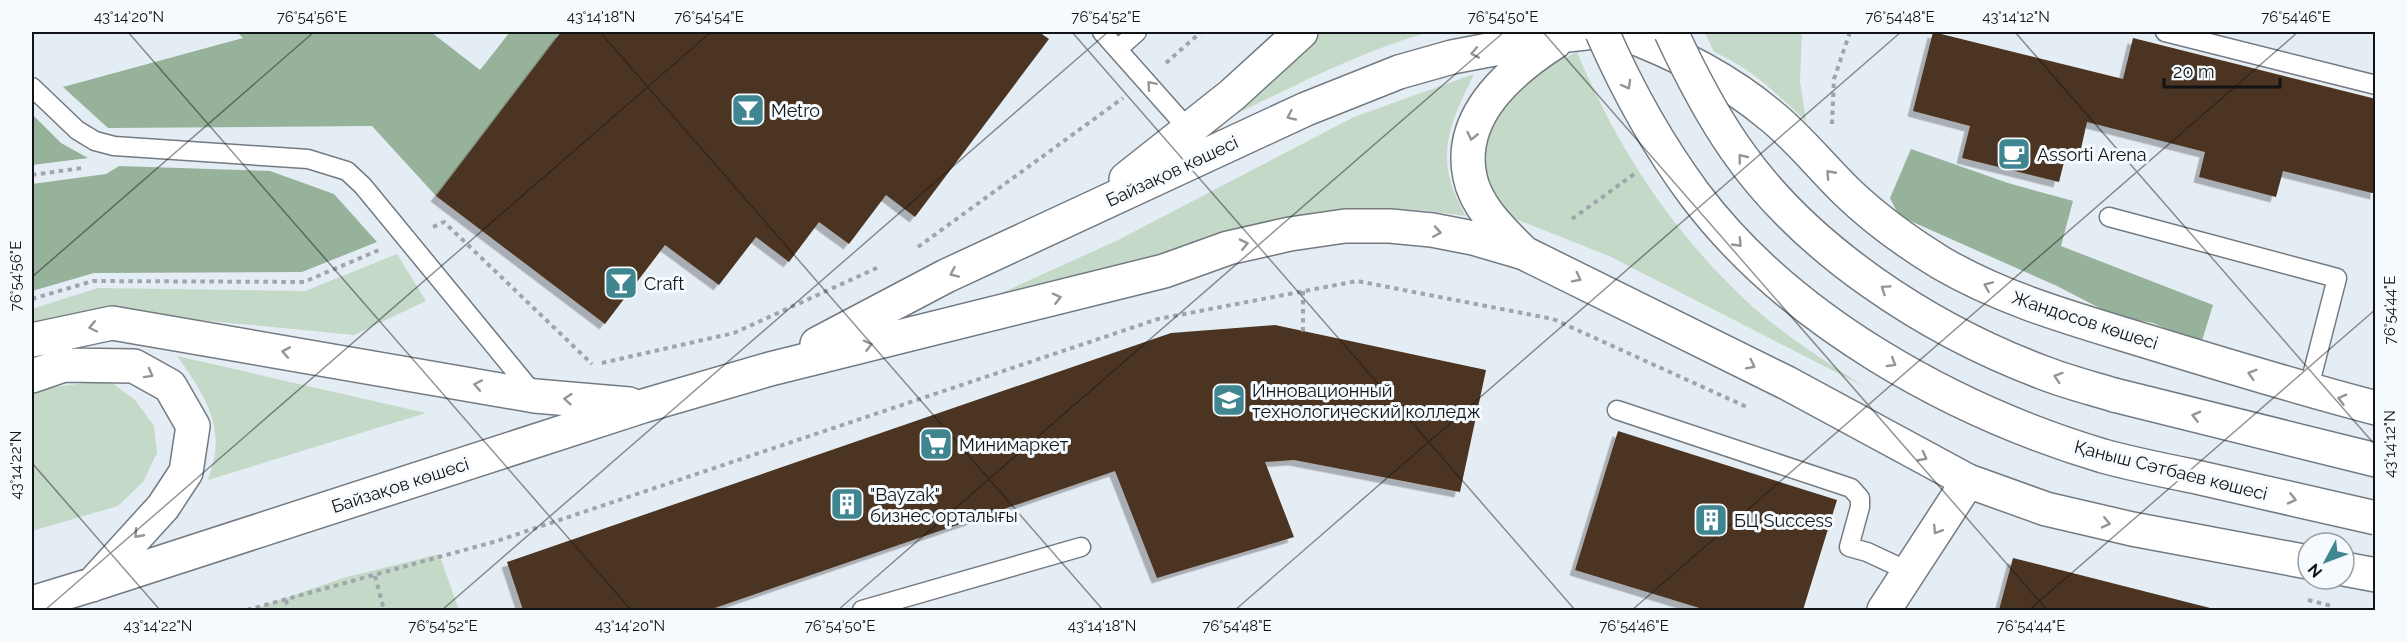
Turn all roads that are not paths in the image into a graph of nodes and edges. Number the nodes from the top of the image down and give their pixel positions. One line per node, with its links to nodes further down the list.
1 (1102, 32): 9 (lane)
2 (1137, 32): 9 (lane)
3 (1301, 32): 12 (main road)
4 (1602, 32): 26 (main road, Қаныш Сәтбаев көшесі, one-way to 26, bridge)
5 (1620, 32): 19 (main road, Жандосов көшесі, one-way to 5)
6 (1671, 32): 24 (main road, one-way to 6, bridge)
7 (2165, 32): 10 (lane)
8 (1581, 33): 13 (main road, Байзақов көшесі, one-way to 13); 15 (main road, one-way to 15)
9 (1118, 49): 12 (lane, one-way to 9)
10 (2376, 85)
11 (32, 87): 20 (lane)
12 (1189, 129): 13 (main road)
13 (1083, 213): 17 (main road, Байзақов көшесі, one-way to 17)
14 (2109, 217): 19 (lane)
15 (1524, 253): 17 (main road, Байзақов көшесі, one-way to 15); 25 (main road, one-way to 25)
16 (32, 340): 20 (main road, one-way to 16)
17 (770, 369): 21 (main road, Байзақов көшесі)
18 (32, 376): 32 (main road, one-way to 32)
19 (2308, 391): 22 (main road, Жандосов көшесі, one-way to 19)
20 (535, 396): 21 (main road, one-way to 20)
21 (643, 406): 32 (main road, Байзақов көшесі)
22 (2376, 408)
23 (1617, 410): 30 (lane)
24 (2376, 460)
25 (1968, 480): 28 (main road, one-way to 28); 30 (main road, one-way to 30)
26 (2376, 518)
27 (1081, 547): 34 (lane)
28 (2296, 560)
29 (2356, 571): 31 (main road)
30 (1910, 572): 35 (main road)
31 (2376, 575)
32 (92, 585): 33 (main road, Байзақов көшесі)
33 (32, 603)
34 (862, 610)
35 (1884, 610)

